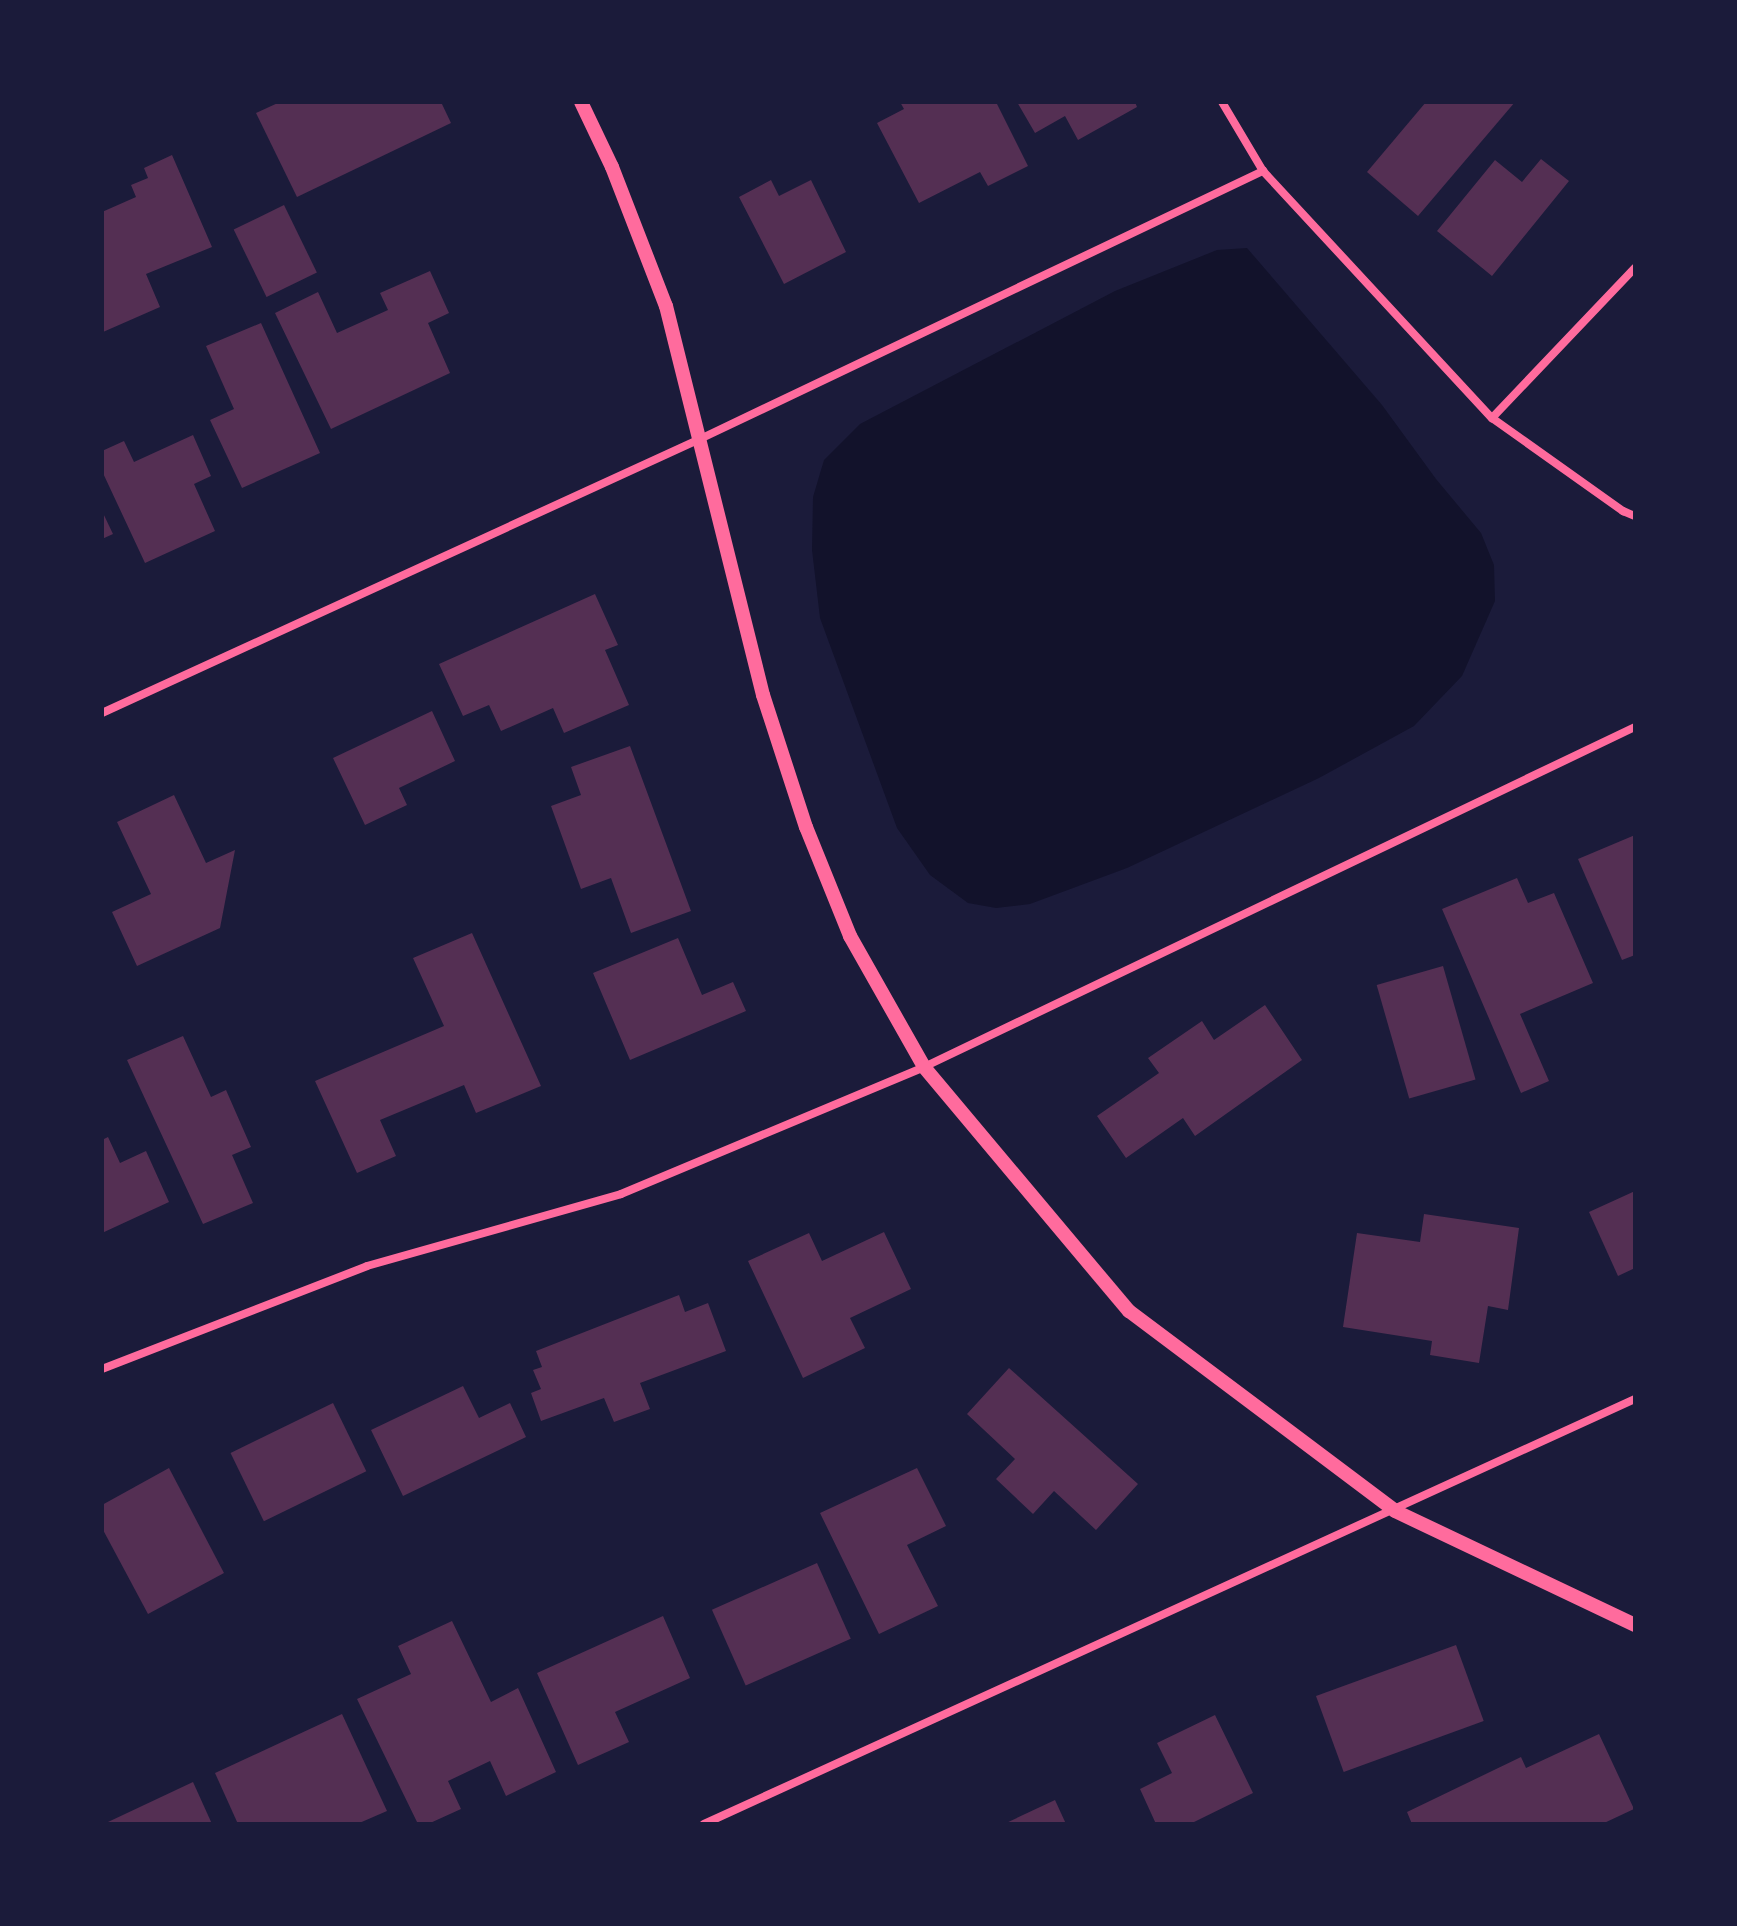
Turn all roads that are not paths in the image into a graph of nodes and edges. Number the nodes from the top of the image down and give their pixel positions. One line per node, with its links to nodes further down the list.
1 (581, 102): 6 (street)
2 (1222, 102): 3 (street)
3 (1263, 171): 5 (street); 6 (street)
4 (1635, 268): 5 (street)
5 (1492, 418): 7 (street)
6 (700, 439): 8 (street); 10 (street)
7 (1635, 516)
8 (102, 713)
9 (1635, 727): 10 (street)
10 (924, 1067): 11 (street); 13 (street)
11 (102, 1369)
12 (1635, 1399): 13 (street)
13 (1395, 1511): 14 (street); 15 (street)
14 (1635, 1625)
15 (704, 1824)

